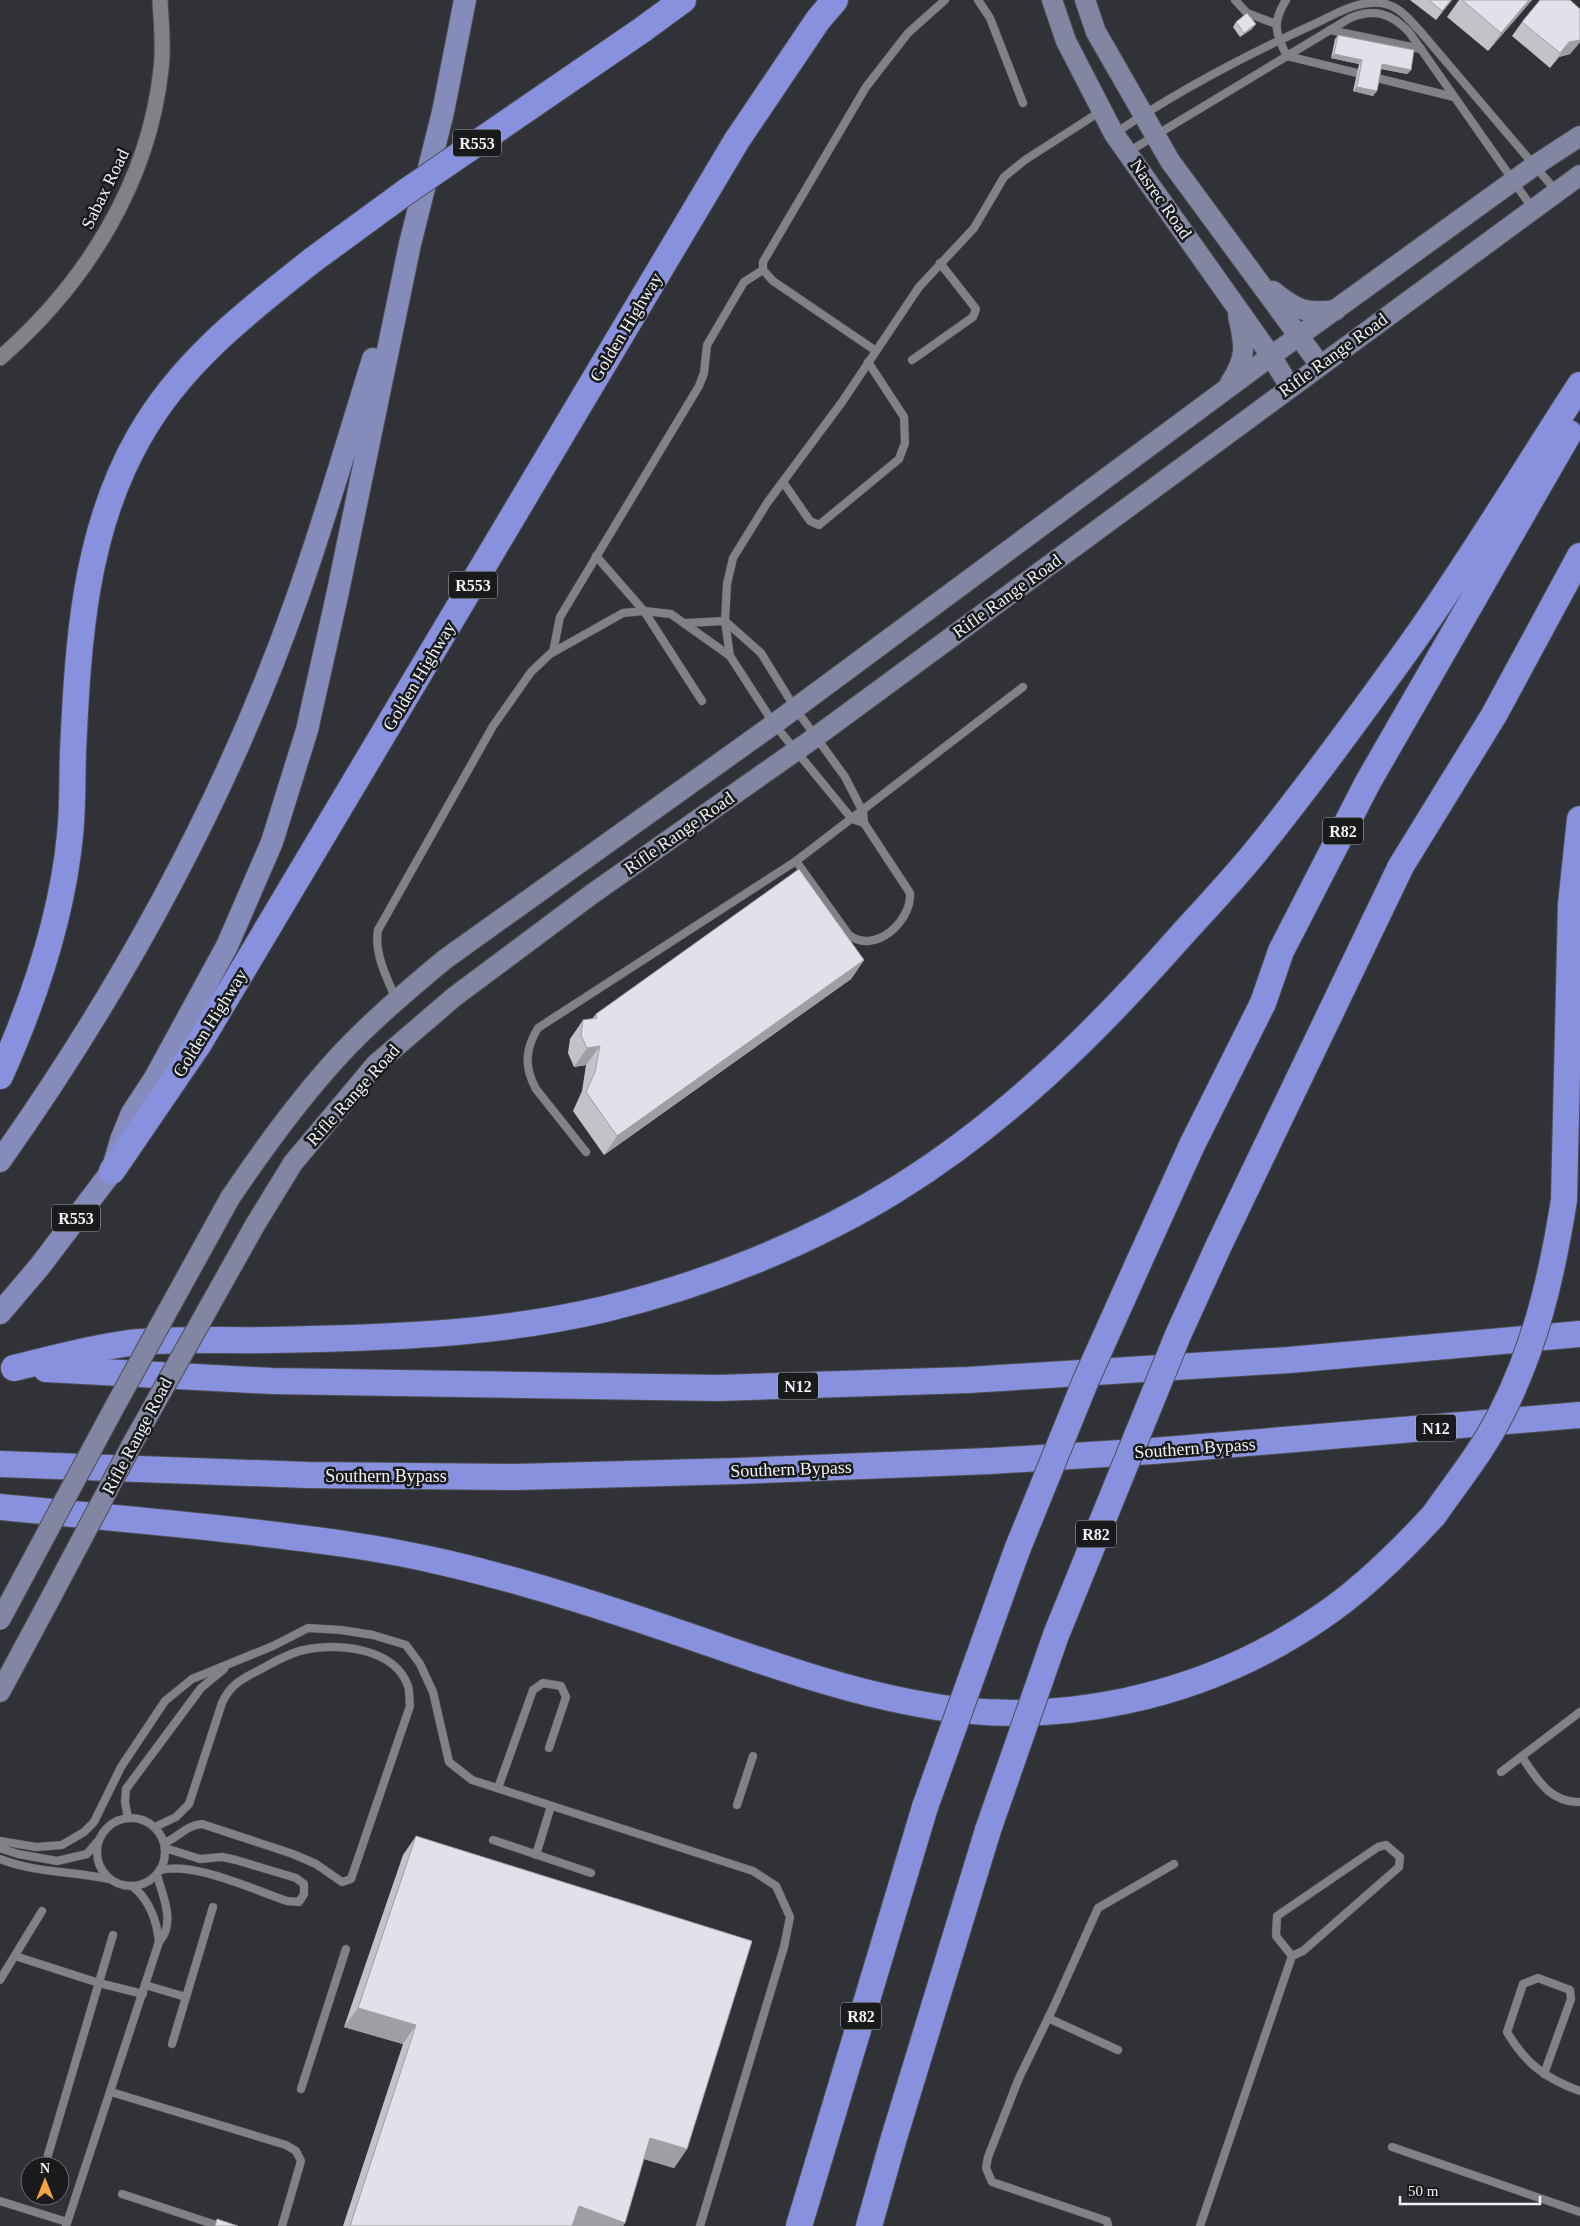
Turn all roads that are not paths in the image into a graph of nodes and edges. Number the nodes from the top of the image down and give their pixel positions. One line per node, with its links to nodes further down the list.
1 (160, 0): 42 (street, Sabax Road)
2 (465, 0): 33 (main road)
3 (683, 0): 70 (highway, R553, bridge)
4 (835, 0): 73 (highway, Golden Highway / R553)
5 (945, 0): 35 (lane)
6 (978, 0): 20 (lane)
7 (1052, 0): 21 (main road, Nasrec Road)
8 (1085, 0): 23 (main road, Nasrec Road)
9 (1235, 0): 11 (lane)
10 (1286, 0): 11 (lane)
11 (1276, 24): 13 (lane)
12 (1330, 30): 14 (lane); 14 (lane); 15 (lane)
13 (1279, 40): 15 (lane); 19 (lane); 23 (lane)
14 (1421, 49): 18 (lane)
15 (1286, 56): 16 (lane); 25 (lane)
16 (1357, 73)
17 (1377, 78): 18 (lane)
18 (1454, 97): 22 (lane)
19 (1477, 97): 22 (lane); 28 (lane)
20 (1023, 103)
21 (1102, 110): 24 (main road, Nasrec Road); 34 (lane)
22 (1464, 110): 30 (lane)
23 (1144, 114): 24 (lane); 25 (main road, Nasrec Road)
24 (1114, 134): 27 (main road, Nasrec Road)
25 (1156, 135): 27 (lane); 36 (main road, Nasrec Road)
26 (1580, 136): 28 (main road, Rifle Range Road)
27 (1128, 152): 37 (main road, Nasrec Road)
28 (1534, 166): 30 (main road, Rifle Range Road); 31 (lane)
29 (1580, 175): 31 (main road, Rifle Range Road)
30 (1514, 181): 32 (lane); 38 (main road, Rifle Range Road)
31 (1557, 193): 32 (main road, Rifle Range Road)
32 (1533, 209): 45 (main road, Rifle Range Road)
33 (410, 244): 72 (main road); 73 (main road)
34 (940, 263): 40 (lane); 43 (lane)
35 (763, 270): 40 (lane); 51 (lane)
36 (1254, 275): 38 (main road); 39 (main road, Nasrec Road)
37 (1236, 307): 41 (main road, Nasrec Road); 48 (main road)
38 (1336, 310): 39 (main road, Rifle Range Road)
39 (1299, 338): 41 (main road, Rifle Range Road); 45 (main road, Nasrec Road)
40 (876, 352): 44 (lane)
41 (1271, 356): 47 (main road, Nasrec Road); 48 (main road, Rifle Range Road)
42 (0, 358)
43 (912, 360)
44 (868, 362): 50 (lane); 50 (lane)
45 (1320, 365): 47 (main road, Rifle Range Road)
46 (1580, 386): 76 (highway)
47 (1290, 387): 62 (main road, Rifle Range Road)
48 (1224, 391): 60 (main road, Rifle Range Road)
49 (1580, 413): 136 (highway, R82, bridge)
50 (783, 482): 54 (lane)
51 (596, 556): 53 (lane); 56 (lane)
52 (1580, 556): 137 (highway, R82, bridge)
53 (644, 611): 55 (lane); 56 (lane); 59 (lane)
54 (725, 621): 55 (lane); 57 (lane); 60 (lane)
55 (685, 623): 57 (lane)
56 (553, 652): 69 (lane)
57 (730, 656): 61 (lane)
58 (1023, 687): 64 (lane)
59 (702, 701)
60 (795, 708): 61 (main road, Rifle Range Road); 62 (lane)
61 (774, 724): 63 (lane); 69 (main road, Rifle Range Road)
62 (817, 736): 63 (main road, Rifle Range Road); 64 (lane)
63 (796, 750): 65 (lane); 82 (main road, Rifle Range Road, bridge)
64 (863, 812): 65 (lane); 67 (lane)
65 (852, 819): 67 (lane); 68 (lane)
66 (1580, 819): 79 (highway, bridge)
67 (864, 824): 68 (lane)
68 (796, 861): 71 (lane)
69 (397, 1000): 80 (main road, Rifle Range Road, bridge)
70 (0, 1076)
71 (586, 1152)
72 (0, 1161)
73 (112, 1171): 74 (main road, Golden Highway / R553)
74 (0, 1313)
75 (1580, 1334): 76 (highway, N12)
76 (7, 1368)
77 (1580, 1415): 78 (highway, Southern Bypass / N12)
78 (0, 1464)
79 (0, 1506)
80 (0, 1620)
81 (230, 1664): 88 (lane); 92 (lane); 93 (lane)
82 (0, 1692)
83 (1580, 1712): 86 (lane)
84 (549, 1748): 88 (lane)
85 (753, 1756): 90 (lane)
86 (1522, 1757): 87 (lane); 89 (lane)
87 (1501, 1772)
88 (498, 1788): 91 (lane)
89 (1580, 1802)
90 (737, 1805)
91 (551, 1806): 101 (lane); 135 (lane)
92 (128, 1818): 94 (lane); 95 (lane)
93 (94, 1822): 94 (lane); 98 (lane)
94 (112, 1823): 96 (lane)
95 (155, 1827): 99 (lane); 99 (lane)
96 (98, 1840): 100 (lane); 106 (lane)
97 (493, 1840): 101 (lane)
98 (0, 1841)
99 (165, 1845): 104 (lane); 104 (lane)
100 (0, 1848)
101 (536, 1855): 105 (lane)
102 (0, 1859): 106 (lane)
103 (1174, 1864): 120 (lane)
104 (158, 1873): 107 (lane); 111 (lane)
105 (591, 1873)
106 (111, 1880): 107 (lane)
107 (132, 1886): 111 (lane)
108 (213, 1907): 119 (lane)
109 (42, 1911): 113 (lane)
110 (112, 1935): 116 (lane)
111 (159, 1942): 117 (lane)
112 (346, 1949): 124 (lane)
113 (15, 1956): 115 (lane); 116 (lane)
114 (1292, 1956): 114 (lane); 139 (lane)
115 (0, 1980)
116 (99, 1983): 118 (lane); 128 (lane)
117 (145, 1985): 118 (lane); 119 (lane)
118 (143, 1994): 126 (lane)
119 (186, 1997): 121 (lane)
120 (1048, 2018): 122 (lane); 138 (lane)
121 (172, 2044)
122 (1118, 2050)
123 (1544, 2074): 123 (lane); 125 (lane)
124 (301, 2089)
125 (1580, 2091)
126 (111, 2092): 132 (lane); 134 (lane)
127 (1392, 2147): 131 (lane)
128 (48, 2155)
129 (122, 2194): 133 (lane)
130 (0, 2201): 132 (lane)
131 (1580, 2212)
132 (67, 2224)
133 (219, 2226)
134 (282, 2226)
135 (700, 2226)
136 (799, 2226)
137 (869, 2226)
138 (1108, 2226)
139 (1200, 2226)

